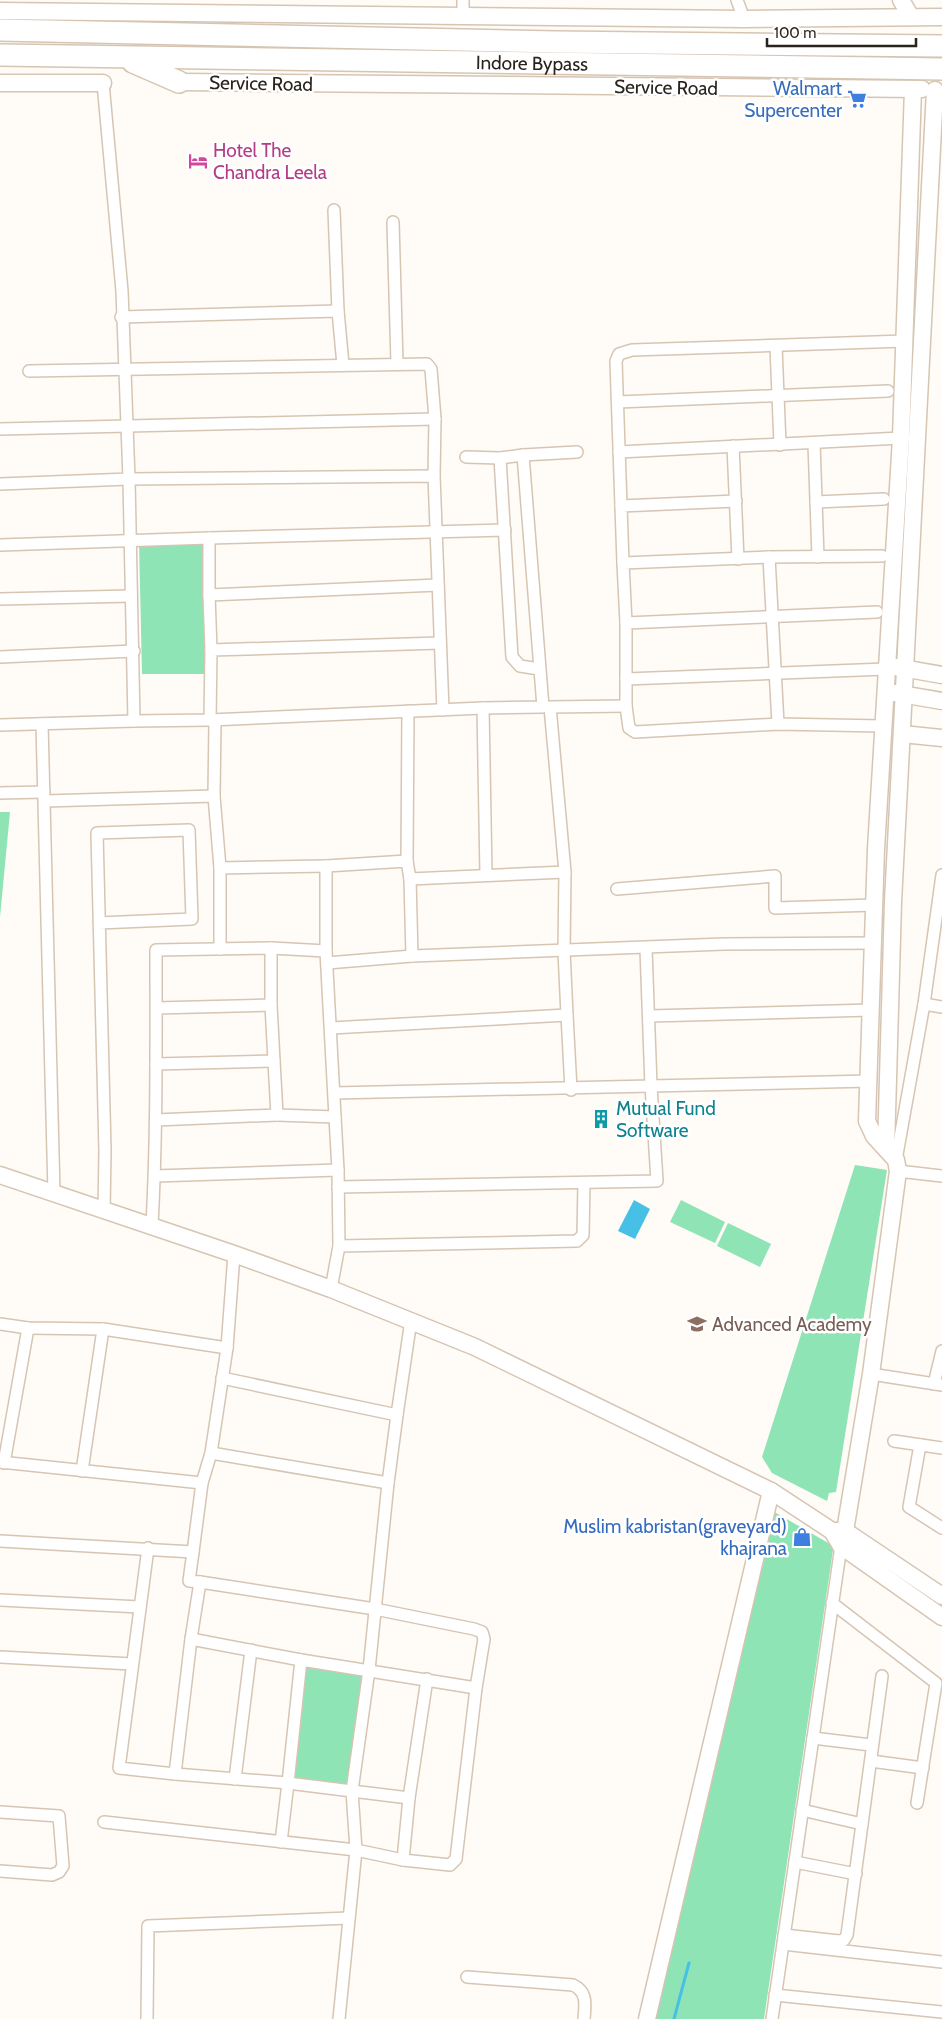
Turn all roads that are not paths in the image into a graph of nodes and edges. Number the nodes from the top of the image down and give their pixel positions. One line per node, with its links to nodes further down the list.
1 (737, 0): 7 (street)
2 (901, 0): 5 (street)
3 (463, 8): 4 (street); 7 (street)
4 (0, 11)
5 (911, 17): 6 (street); 7 (street)
6 (942, 17)
7 (744, 19)
8 (0, 30): 9 (highway, Indore Bypass)
9 (942, 46)
10 (0, 55): 11 (highway, Indore Bypass)
11 (124, 57): 12 (highway, Indore Bypass); 15 (highway)
12 (942, 68)
13 (0, 82): 14 (street)
14 (103, 82): 21 (street)
15 (179, 82): 16 (street, Service Road)
16 (912, 89): 17 (street, Service Road); 22 (street)
17 (938, 90): 73 (street)
18 (334, 210): 20 (street)
19 (393, 222): 24 (street)
20 (338, 311): 21 (street); 25 (street)
21 (121, 317): 26 (street)
22 (905, 341): 23 (street); 34 (street)
23 (776, 346): 29 (street); 30 (street)
24 (397, 363): 25 (street); 31 (street)
25 (343, 365): 26 (street)
26 (123, 370): 27 (street); 32 (street)
27 (29, 372)
28 (888, 391): 29 (street)
29 (780, 395): 30 (street); 36 (street)
30 (618, 402): 39 (street)
31 (434, 419): 32 (street); 43 (street)
32 (127, 427): 33 (street); 44 (street)
33 (0, 429)
34 (901, 438): 35 (street); 71 (street)
35 (814, 443): 36 (street); 48 (street)
36 (780, 445): 37 (street)
37 (732, 446): 39 (street); 47 (street)
38 (577, 452): 40 (street)
39 (619, 452): 49 (street)
40 (523, 455): 42 (street); 72 (street)
41 (466, 457): 42 (street)
42 (500, 458): 50 (street)
43 (434, 476): 44 (street); 51 (street)
44 (129, 479): 45 (street); 53 (street)
45 (0, 484)
46 (884, 500): 48 (street)
47 (736, 501): 49 (street); 58 (street)
48 (816, 502): 57 (street)
49 (621, 506): 59 (street)
50 (505, 530): 51 (street); 72 (street)
51 (436, 531): 52 (street); 60 (street)
52 (209, 538): 53 (street); 61 (street)
53 (132, 542): 54 (street); 62 (street)
54 (0, 545)
55 (882, 556): 57 (street)
56 (770, 557): 57 (street); 58 (street); 65 (street)
57 (818, 557)
58 (738, 559): 59 (street)
59 (623, 563): 66 (street)
60 (438, 586): 61 (street); 67 (street)
61 (209, 595): 68 (street)
62 (131, 596): 63 (street); 69 (street)
63 (0, 599)
64 (877, 612): 65 (street)
65 (772, 617): 66 (street); 74 (street)
66 (626, 624): 76 (street)
67 (440, 643): 68 (street); 83 (street)
68 (211, 650): 85 (street)
69 (134, 651): 70 (street); 86 (street)
70 (0, 657)
71 (886, 667): 73 (street); 74 (street); 77 (street)
72 (539, 669): 81 (street)
73 (905, 669): 75 (street); 78 (street)
74 (774, 673): 76 (street); 88 (street)
75 (942, 676)
76 (626, 679): 80 (street)
77 (885, 692): 78 (street); 90 (street)
78 (904, 694): 79 (street); 91 (street)
79 (942, 701)
80 (626, 706): 81 (street); 88 (street)
81 (547, 707): 82 (street); 99 (street)
82 (483, 708): 83 (street); 100 (street)
83 (443, 710): 84 (street)
84 (408, 711): 85 (street); 96 (street)
85 (213, 720): 86 (street); 95 (street)
86 (134, 721): 87 (street)
87 (42, 724): 89 (street); 94 (street)
88 (778, 724): 90 (street)
89 (0, 725)
90 (882, 726): 104 (street)
91 (902, 734): 92 (street); 132 (street)
92 (942, 738)
93 (0, 793): 94 (street)
94 (44, 796): 95 (street); 139 (street)
95 (214, 796): 98 (street)
96 (407, 861): 97 (street); 102 (street)
97 (326, 866): 98 (street); 111 (street)
98 (220, 868): 108 (street)
99 (565, 872): 100 (street); 112 (street)
100 (486, 875): 102 (street)
101 (942, 875): 107 (street)
102 (410, 878): 113 (street)
103 (616, 889): 104 (street)
104 (875, 905): 106 (street)
105 (99, 923): 105 (street); 140 (street)
106 (874, 943): 110 (street); 119 (street)
107 (938, 946): 115 (street)
108 (220, 948): 109 (street); 118 (street)
109 (271, 948): 111 (street); 116 (street)
110 (646, 949): 112 (street); 121 (street)
111 (326, 950): 114 (street)
112 (564, 951): 113 (street); 120 (street)
113 (412, 956): 114 (street)
114 (327, 963): 122 (street)
115 (924, 1004): 117 (street); 132 (street)
116 (272, 1005): 118 (street); 123 (street)
117 (942, 1006)
118 (156, 1008): 124 (street)
119 (871, 1010): 121 (street); 125 (street)
120 (567, 1015): 122 (street); 127 (street)
121 (648, 1016): 126 (street)
122 (331, 1028): 128 (street)
123 (274, 1061): 124 (street); 129 (street)
124 (156, 1064): 131 (street)
125 (870, 1081): 126 (street); 132 (street)
126 (651, 1086): 127 (street); 137 (street)
127 (571, 1090): 128 (street)
128 (334, 1093): 130 (street)
129 (277, 1115): 130 (street); 131 (street)
130 (335, 1117): 133 (street)
131 (156, 1120): 135 (street)
132 (893, 1160): 136 (street); 151 (street)
133 (338, 1170): 135 (street); 138 (street)
134 (0, 1175): 139 (street)
135 (155, 1176): 141 (street)
136 (942, 1176)
137 (584, 1182): 138 (street); 142 (street)
138 (338, 1187): 142 (street)
139 (54, 1193): 140 (street)
140 (104, 1210): 141 (street)
141 (152, 1225): 143 (street)
142 (340, 1246): 144 (street)
143 (234, 1254): 144 (street); 149 (street)
144 (331, 1289): 145 (street)
145 (411, 1320): 154 (street); 163 (street)
146 (0, 1324): 147 (street)
147 (28, 1328): 148 (street); 159 (street)
148 (103, 1329): 149 (street); 160 (street)
149 (227, 1348): 152 (street)
150 (942, 1351): 153 (street)
151 (871, 1374): 153 (street); 165 (street)
152 (222, 1378): 154 (street); 158 (street)
153 (938, 1385)
154 (397, 1415): 162 (street)
155 (894, 1441): 156 (street)
156 (920, 1445): 157 (street); 164 (street)
157 (942, 1448)
158 (211, 1453): 161 (street); 162 (street)
159 (2, 1462): 160 (street)
160 (82, 1471): 161 (street)
161 (202, 1483): 168 (street)
162 (388, 1483): 174 (street)
163 (771, 1490): 165 (street); 214 (street)
164 (942, 1528)
165 (840, 1536): 170 (street); 172 (street); 175 (street)
166 (0, 1542): 167 (street)
167 (148, 1548): 168 (street); 173 (street)
168 (194, 1552): 169 (street)
169 (200, 1582): 174 (street); 176 (street)
170 (942, 1596)
171 (0, 1600): 173 (street)
172 (832, 1603): 185 (street); 188 (street)
173 (140, 1607): 180 (street)
174 (375, 1610): 181 (street); 184 (street)
175 (942, 1617)
176 (191, 1639): 177 (street); 189 (street)
177 (251, 1650): 179 (street); 190 (street)
178 (0, 1657): 180 (street)
179 (301, 1660): 181 (street); 191 (street)
180 (132, 1664): 189 (street)
181 (369, 1670): 183 (street); 192 (street)
182 (882, 1676): 186 (street)
183 (427, 1679): 184 (street); 193 (street)
184 (476, 1688): 201 (street)
185 (813, 1738): 186 (street); 195 (street)
186 (871, 1745): 187 (street)
187 (871, 1762): 188 (street); 198 (street)
188 (923, 1768): 194 (street)
189 (175, 1774): 190 (street)
190 (235, 1779): 191 (street)
191 (288, 1783): 192 (street); 199 (street)
192 (352, 1791): 193 (street); 200 (street)
193 (409, 1798): 201 (street)
194 (917, 1803)
195 (802, 1810): 198 (street); 202 (street)
196 (0, 1812): 203 (street)
197 (104, 1822): 199 (street)
198 (862, 1824): 204 (street)
199 (281, 1842): 200 (street)
200 (356, 1850): 201 (street); 205 (street)
201 (403, 1860)
202 (795, 1862): 204 (street); 206 (street)
203 (0, 1871)
204 (856, 1874): 206 (street)
205 (349, 1918): 211 (street); 212 (street)
206 (783, 1939): 207 (street); 209 (street)
207 (942, 1962)
208 (467, 1977): 213 (street)
209 (775, 1995): 210 (street); 215 (street)
210 (942, 2012)
211 (147, 2019)
212 (339, 2019)
213 (584, 2019)
214 (647, 2019)
215 (772, 2019)

